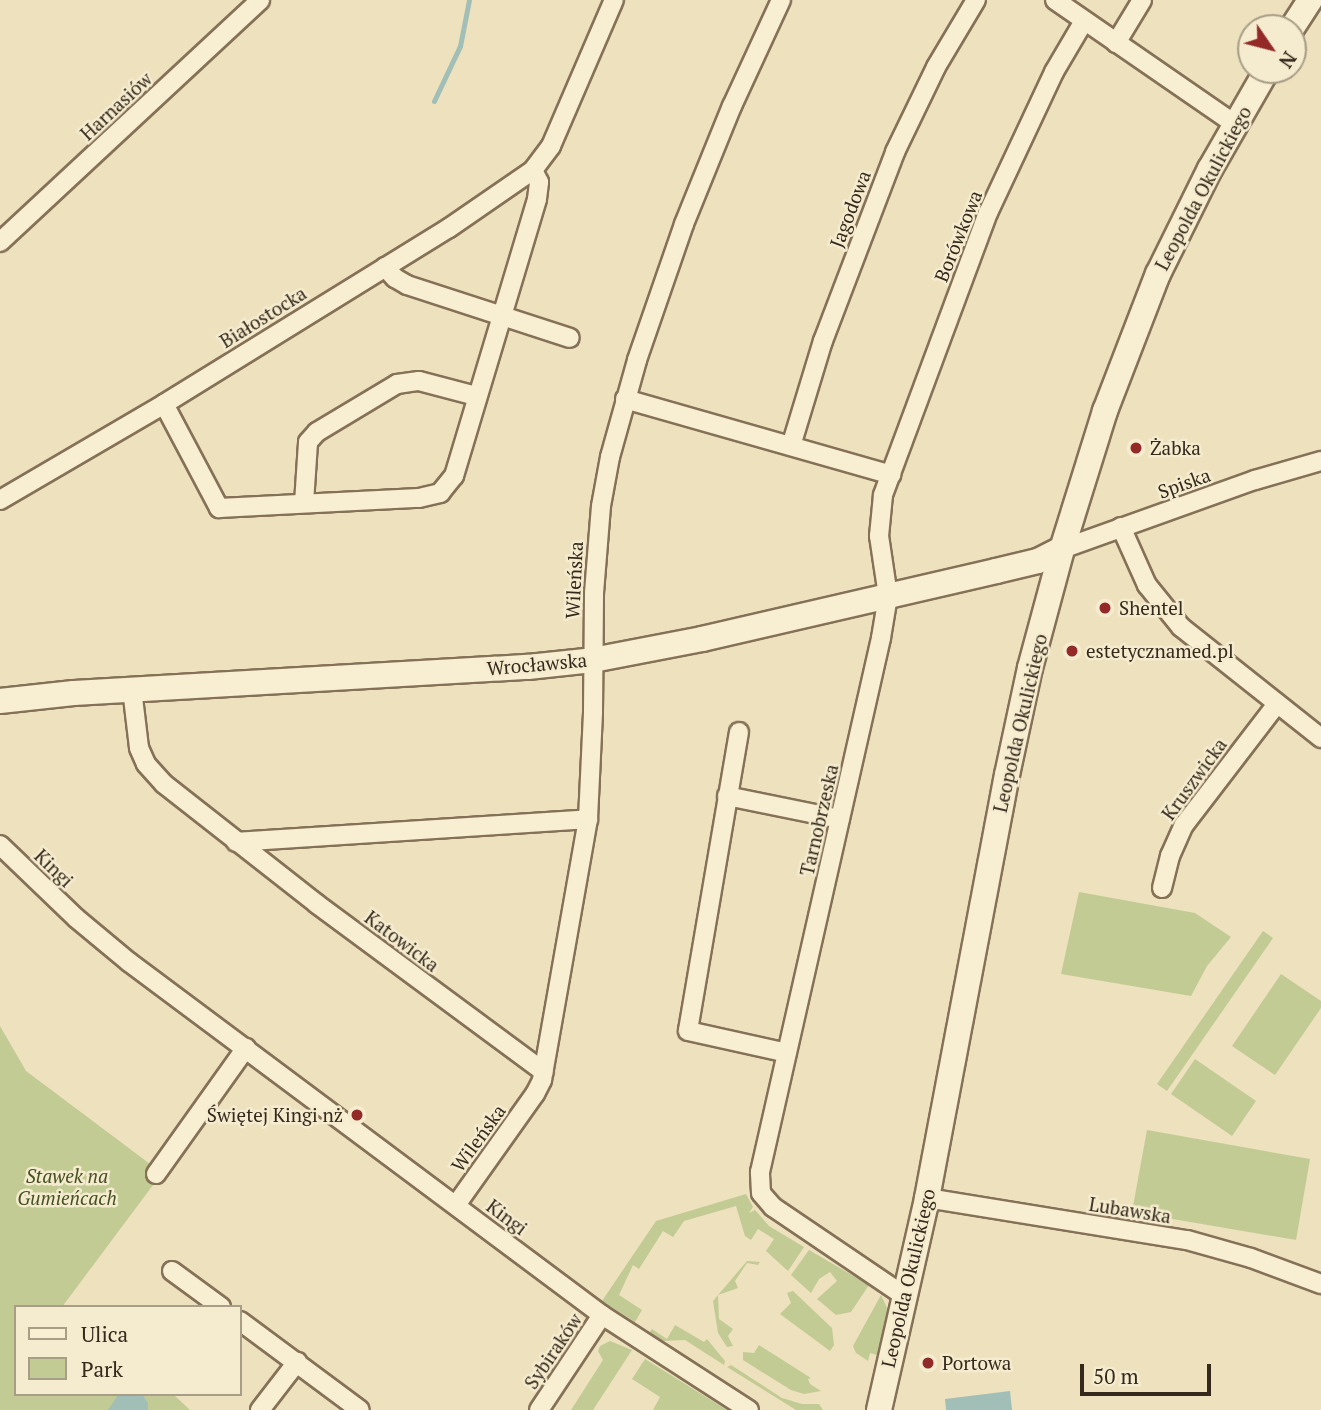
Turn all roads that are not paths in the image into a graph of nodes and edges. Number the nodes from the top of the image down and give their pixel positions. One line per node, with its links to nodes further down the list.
1 (260, 0): 12 (street, Harnasiów)
2 (614, 0): 11 (street, Białostocka)
3 (781, 0): 17 (street, Wileńska)
4 (976, 0): 19 (street, Jagodowa)
5 (1055, 0): 7 (street)
6 (1142, 0): 8 (street)
7 (1084, 21): 8 (street); 21 (street, Borówkowa)
8 (1116, 43): 10 (street)
9 (1259, 84): 10 (street, Leopolda Okulickiego)
10 (1235, 124): 25 (street, Leopolda Okulickiego)
11 (533, 170): 13 (street, Białostocka); 14 (street)
12 (0, 242)
13 (386, 267): 14 (street); 18 (street, Białostocka)
14 (500, 315): 15 (street); 16 (street)
15 (570, 338)
16 (476, 396): 23 (street); 23 (street)
17 (625, 399): 19 (street); 27 (street, Wileńska)
18 (163, 404): 22 (street, Białostocka); 23 (street)
19 (791, 446): 21 (street)
20 (1321, 461): 24 (street, Spiska)
21 (891, 475): 26 (street, Borówkowa)
22 (0, 500)
23 (304, 503)
24 (1121, 527): 25 (street, Spiska); 30 (street)
25 (1062, 549): 26 (street, Wrocławska); 43 (street, Leopolda Okulickiego)
26 (888, 596): 27 (street, Wrocławska); 35 (street, Tarnobrzeska)
27 (593, 660): 28 (street, Wrocławska); 34 (street, Wileńska)
28 (132, 690): 29 (street, Wrocławska); 36 (street, Katowicka)
29 (0, 701)
30 (1277, 704): 32 (street); 38 (street, Kruszwicka)
31 (739, 732): 33 (street)
32 (1321, 738)
33 (727, 796): 35 (street); 40 (street)
34 (588, 819): 36 (street); 41 (street, Wileńska)
35 (840, 819): 40 (street, Tarnobrzeska)
36 (236, 842): 41 (street, Katowicka)
37 (0, 845): 39 (street, Kingi)
38 (1162, 888)
39 (246, 1048): 42 (street); 44 (street, Kingi)
40 (787, 1053): 47 (street, Tarnobrzeska)
41 (544, 1072): 44 (street, Wileńska)
42 (156, 1174)
43 (927, 1198): 46 (street, Lubawska); 47 (street, Leopolda Okulickiego)
44 (456, 1205): 49 (street, Kingi)
45 (172, 1271): 48 (street)
46 (1321, 1284)
47 (905, 1297): 56 (street, Leopolda Okulickiego)
48 (218, 1305)
49 (602, 1315): 54 (street, Sybiraków); 55 (street, Kingi)
50 (242, 1322): 51 (street)
51 (297, 1362): 52 (street); 53 (street)
52 (260, 1410)
53 (360, 1410)
54 (539, 1410)
55 (749, 1410)
56 (878, 1410)

